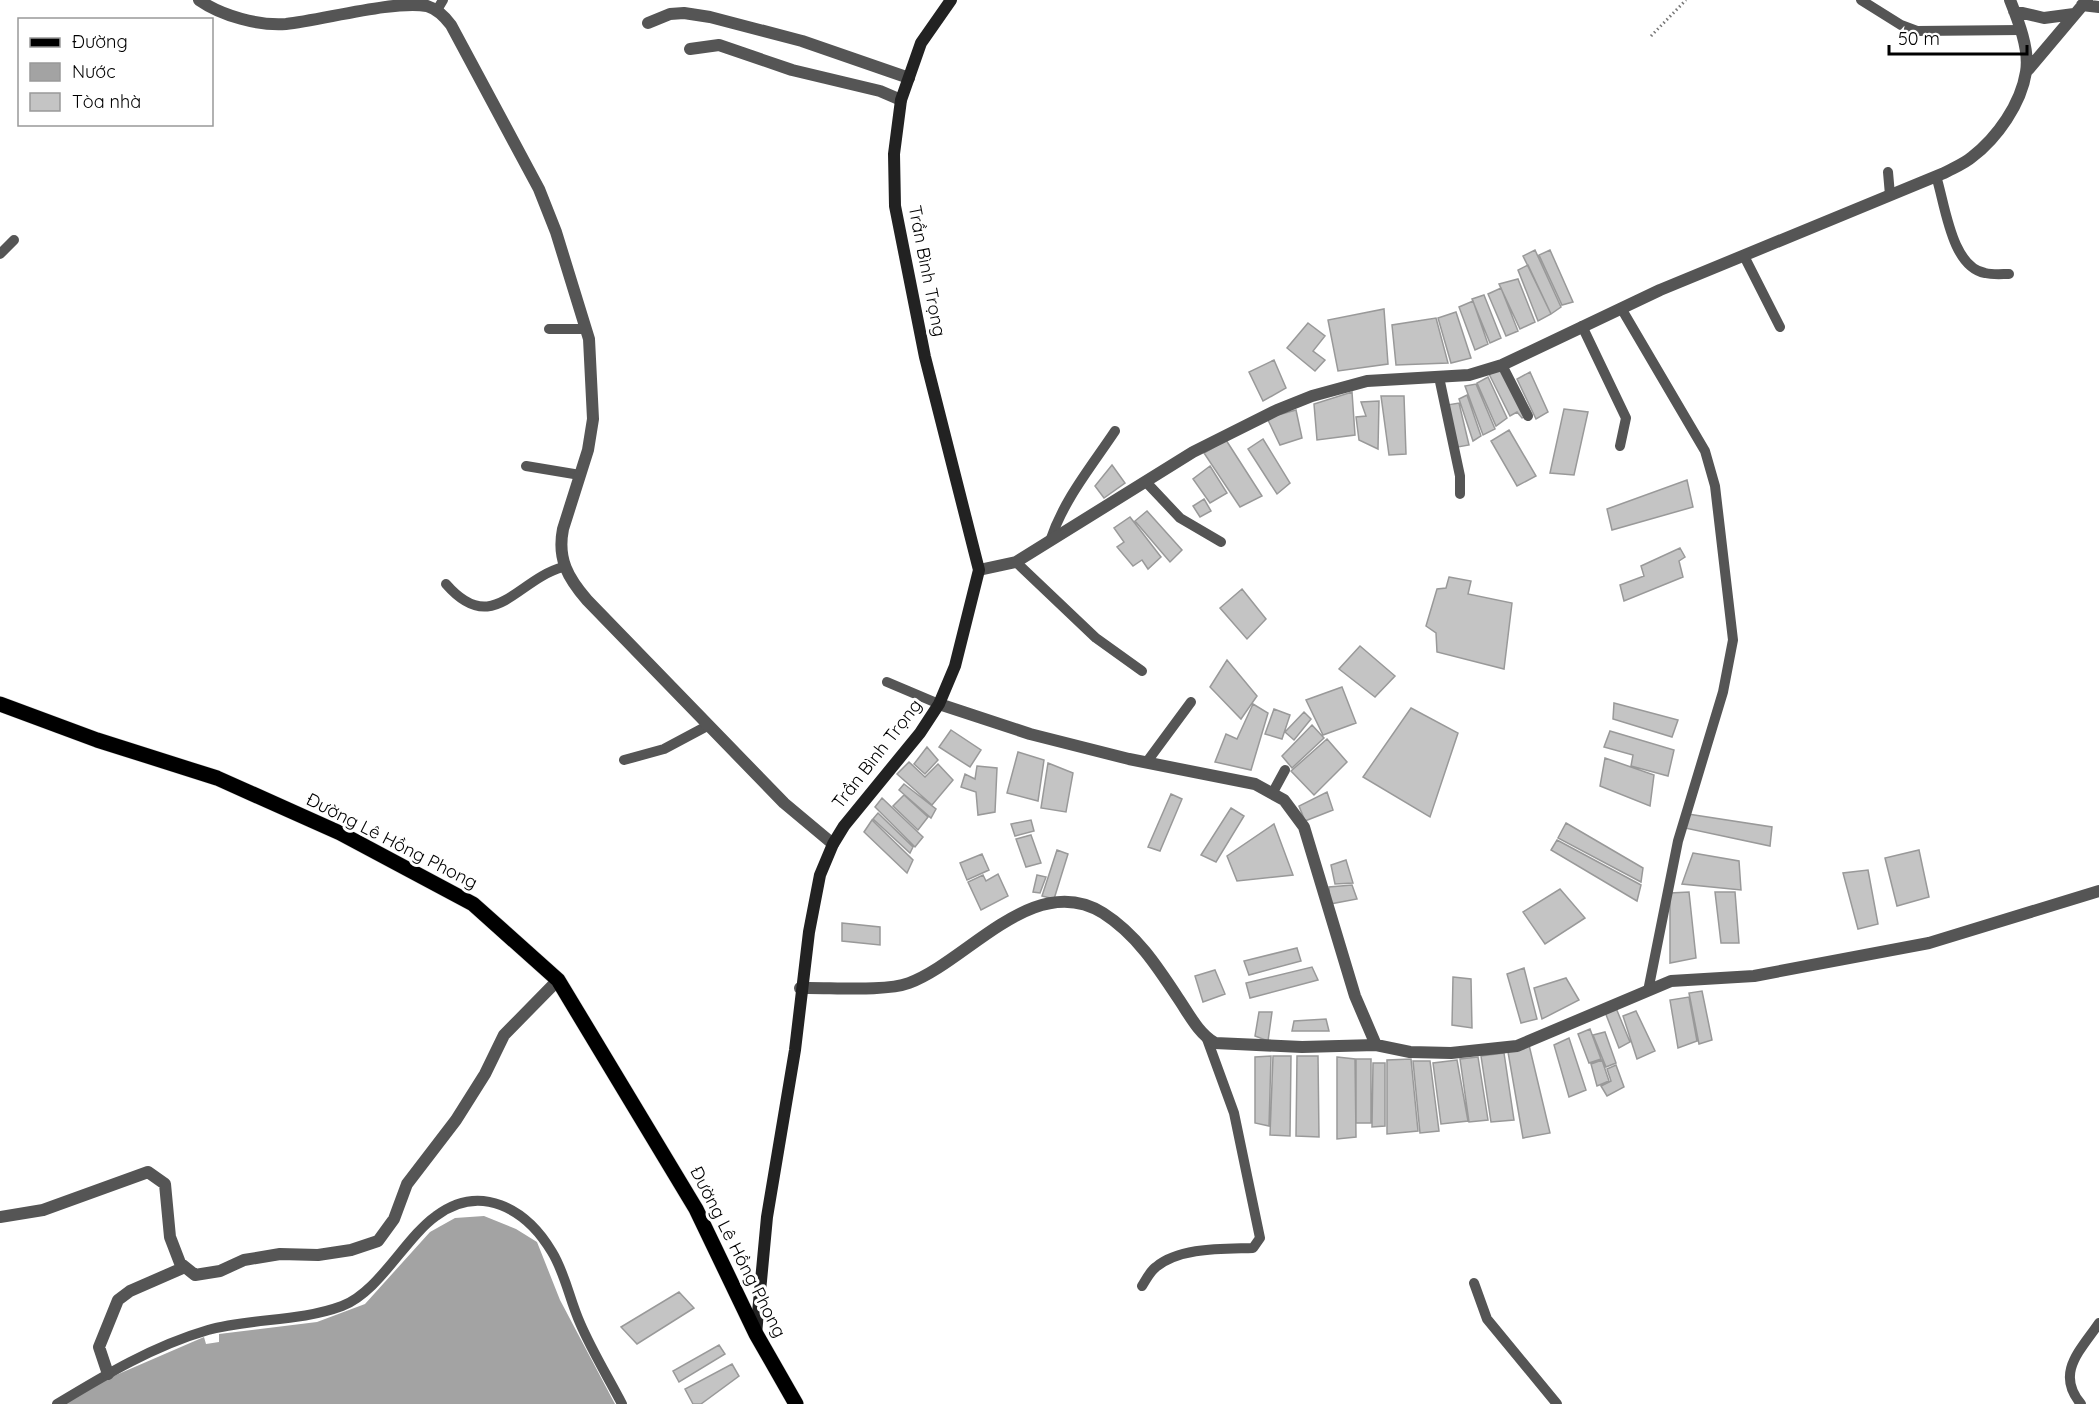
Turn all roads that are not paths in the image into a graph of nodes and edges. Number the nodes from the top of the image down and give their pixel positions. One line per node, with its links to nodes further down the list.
1 (200, 0): 4 (street)
2 (951, 0): 12 (street, Trần Bình Trọng)
3 (1862, 0): 9 (lane)
4 (440, 5): 25 (street)
5 (2012, 5): 6 (street); 9 (street)
6 (2081, 6): 7 (street); 11 (street)
7 (2099, 6)
8 (648, 23): 12 (street)
9 (2020, 30): 11 (street)
10 (690, 49): 13 (street)
11 (2027, 71): 15 (street)
12 (909, 78): 13 (street, Trần Bình Trọng)
13 (901, 100): 39 (street, Trần Bình Trọng)
14 (1888, 172): 16 (lane)
15 (1936, 176): 16 (street); 20 (lane)
16 (1890, 195): 19 (street)
17 (14, 240): 18 (lane)
18 (0, 254)
19 (1744, 256): 21 (street); 23 (lane)
20 (2009, 274)
21 (1621, 308): 22 (street); 55 (lane)
22 (1582, 326): 26 (street); 30 (lane)
23 (1780, 327)
24 (549, 329): 25 (lane)
25 (586, 329): 32 (street)
26 (1502, 365): 27 (street); 28 (lane)
27 (1439, 377): 33 (street); 34 (lane)
28 (1528, 416)
29 (1115, 430): 35 (lane)
30 (1620, 446)
31 (526, 466): 32 (lane)
32 (580, 475): 38 (street)
33 (1146, 482): 35 (street); 36 (lane)
34 (1460, 494)
35 (1050, 541): 37 (street)
36 (1221, 542)
37 (1016, 562): 39 (street); 41 (lane)
38 (563, 567): 40 (lane); 46 (street)
39 (979, 570): 45 (street, Trần Bình Trọng)
40 (446, 584)
41 (1142, 671)
42 (887, 682): 45 (lane)
43 (1191, 702): 48 (lane)
44 (0, 704): 53 (main road, Đường Lê Hồng Phong)
45 (939, 704): 48 (street); 51 (street, Trần Bình Trọng)
46 (709, 725): 47 (lane); 51 (street)
47 (624, 760)
48 (1146, 763): 50 (street)
49 (1286, 770): 50 (lane)
50 (1273, 792): 57 (street)
51 (833, 844): 54 (street, Trần Bình Trọng)
52 (2099, 891): 55 (street)
53 (558, 980): 59 (street); 63 (main road, Đường Lê Hồng Phong)
54 (800, 988): 56 (street); 63 (street, Trần Bình Trọng)
55 (1648, 992): 57 (street)
56 (1207, 1039): 57 (street); 61 (lane)
57 (1376, 1045)
58 (0, 1217): 59 (street)
59 (184, 1267): 64 (street)
60 (1474, 1283): 68 (lane)
61 (1142, 1286)
62 (2099, 1323): 69 (lane)
63 (756, 1334): 67 (main road, Đường Lê Hồng Phong)
64 (108, 1374): 65 (lane); 66 (lane)
65 (57, 1404)
66 (622, 1404)
67 (796, 1404)
68 (1557, 1404)
69 (2081, 1404)

